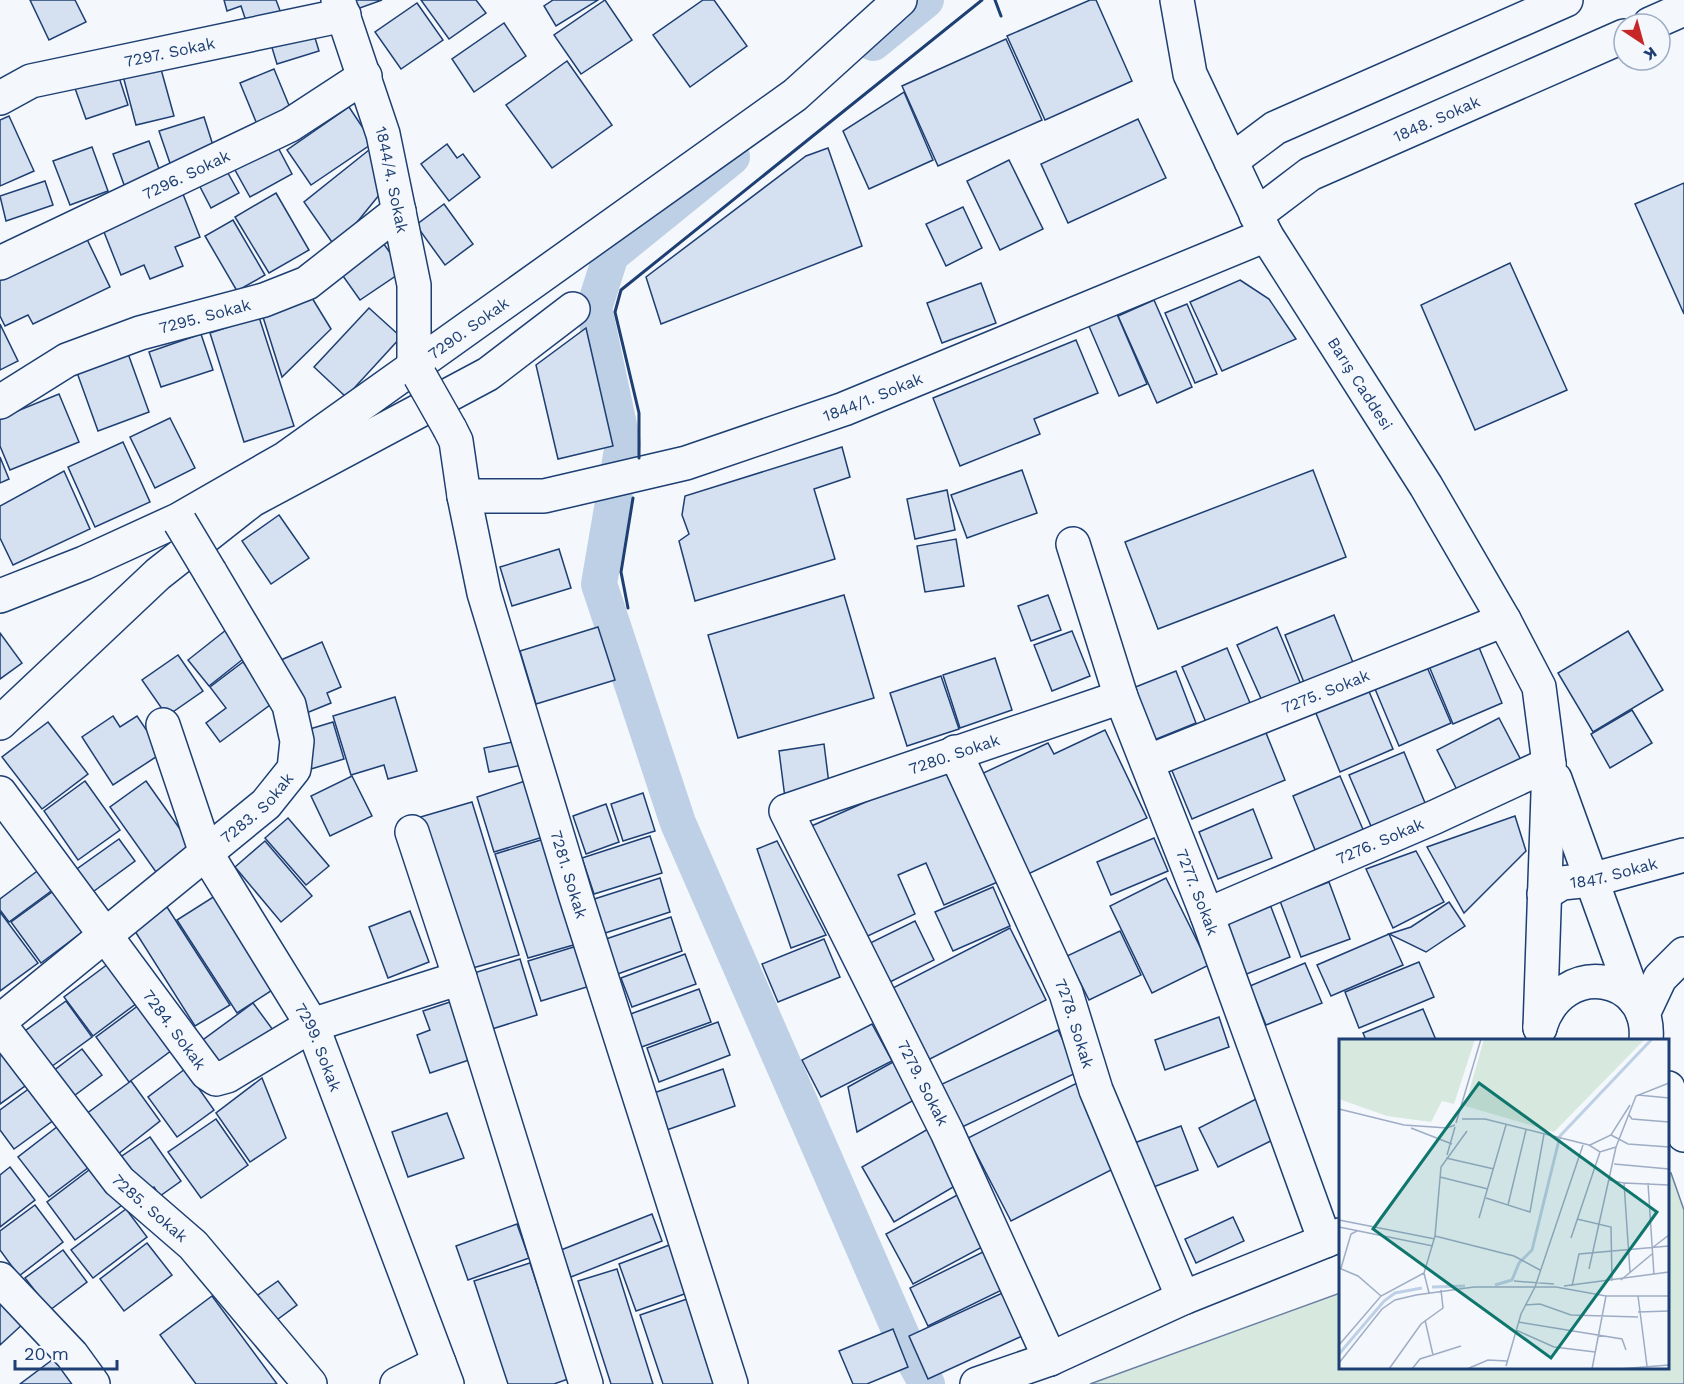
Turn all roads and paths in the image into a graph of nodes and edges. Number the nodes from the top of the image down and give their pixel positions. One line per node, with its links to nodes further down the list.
1 (900, 0): 13 (street, 7290. Sokak)
2 (1177, 0): 8 (street, Barış Caddesi)
3 (1566, 0): 8 (street)
4 (341, 8): 6 (street, 1844/4. Sokak); 7 (street, 7297. Sokak)
5 (1612, 41): 10 (street, 1848. Sokak)
6 (364, 76): 9 (street, 1844/4. Sokak); 11 (street, 7296. Sokak)
7 (0, 98)
8 (1231, 161): 10 (street, Barış Caddesi)
9 (399, 211): 13 (street, 1844/4. Sokak); 14 (street, 7295. Sokak)
10 (1261, 225): 15 (street, 1844/1. Sokak); 19 (street, Barış Caddesi)
11 (0, 263)
12 (573, 309): 21 (street)
13 (417, 371): 15 (street, 7281. Sokak, bridge); 16 (street, 7290. Sokak)
14 (0, 402)
15 (464, 496): 53 (street, 7281. Sokak)
16 (179, 521): 18 (street, 7290. Sokak); 29 (street, 7283. Sokak, bridge)
17 (1073, 544): 20 (street, 7277. Sokak)
18 (0, 596)
19 (1504, 620): 24 (street, 7275. Sokak); 25 (street, Barış Caddesi)
20 (1121, 697): 23 (street, 7280. Sokak); 24 (street, 7277. Sokak)
21 (0, 723)
22 (163, 724): 29 (street, 7299. Sokak)
23 (955, 752): 27 (street, 7280. Sokak); 45 (street, 7278. Sokak)
24 (1147, 762): 33 (street, 7277. Sokak)
25 (1549, 764): 31 (street); 32 (street); 33 (street, 7276. Sokak)
26 (0, 793): 34 (street, 7284. Sokak)
27 (786, 811): 46 (street, 7279. Sokak)
28 (412, 832): 36 (street)
29 (206, 853): 34 (street, 7283. Sokak); 38 (street, 7299. Sokak)
30 (1684, 855): 31 (street, 1847. Sokak)
31 (1591, 880): 32 (street, 1847. Sokak); 39 (street)
32 (1544, 894): 40 (street)
33 (1207, 915): 43 (street, 7277. Sokak)
34 (107, 936): 37 (street, 7283. Sokak); 38 (street, 7284. Sokak)
35 (1684, 954): 39 (street)
36 (460, 978): 38 (street, 7284. Sokak); 52 (street)
37 (0, 1023): 50 (street, 7285. Sokak)
38 (312, 1025): 47 (street, 7299. Sokak)
39 (1645, 1025): 40 (street)
40 (1540, 1034)
41 (1669, 1091): 42 (street)
42 (1684, 1135)
43 (1333, 1238): 45 (street)
44 (0, 1278): 49 (street)
45 (1183, 1298): 46 (street)
46 (1050, 1359): 48 (street)
47 (443, 1374): 51 (street)
48 (992, 1380)
49 (93, 1384)
50 (310, 1384)
51 (397, 1384)
52 (586, 1384)
53 (731, 1384)

